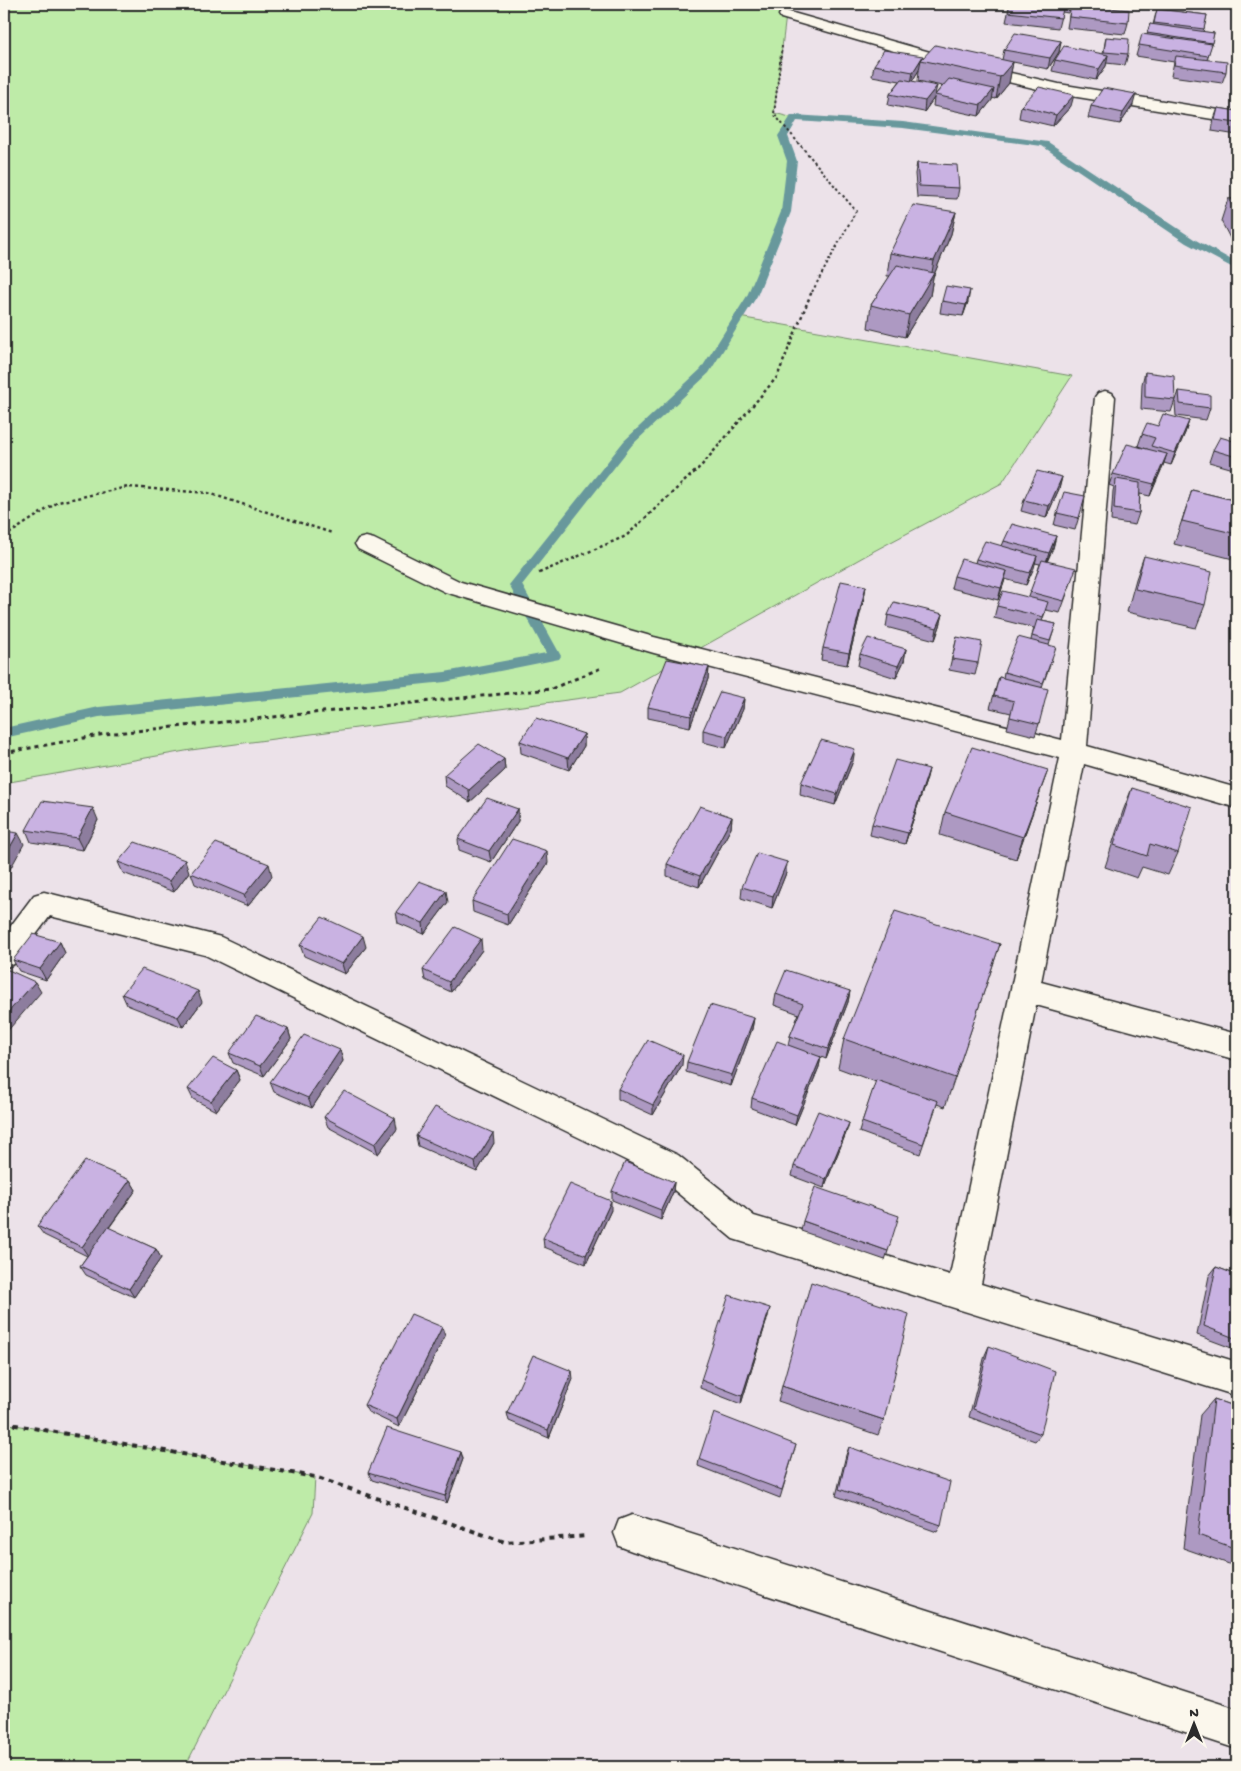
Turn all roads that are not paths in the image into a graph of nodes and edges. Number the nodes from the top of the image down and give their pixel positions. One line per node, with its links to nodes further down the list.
1 (786, 15): 2 (street)
2 (1237, 118)
3 (1105, 397): 5 (street)
4 (366, 544): 5 (street)
5 (1074, 752): 6 (street); 8 (street)
6 (1237, 798)
7 (4, 956): 10 (street)
8 (1025, 990): 9 (street); 10 (street)
9 (1237, 1047)
10 (962, 1295): 11 (street)
11 (1237, 1379)
12 (632, 1533): 13 (street)
13 (1237, 1729)

